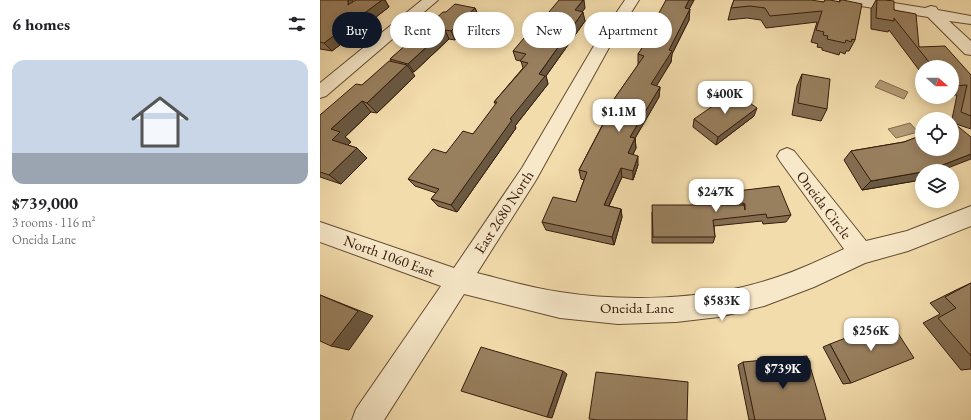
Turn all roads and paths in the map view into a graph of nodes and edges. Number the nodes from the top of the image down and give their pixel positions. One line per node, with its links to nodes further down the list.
1 (431, 0): 7 (street)
2 (632, 0): 12 (street, East 2680 North)
3 (849, 0): 4 (street)
4 (930, 7): 5 (street); 6 (street)
5 (971, 20)
6 (971, 50)
7 (320, 92)
8 (787, 156): 11 (street, Oneida Circle)
9 (971, 216): 11 (street, Oneida Lane)
10 (321, 234): 12 (street, North 1060 East)
11 (861, 253): 12 (street, Oneida Lane)
12 (458, 281): 13 (street, East 2680 North)
13 (367, 420)

